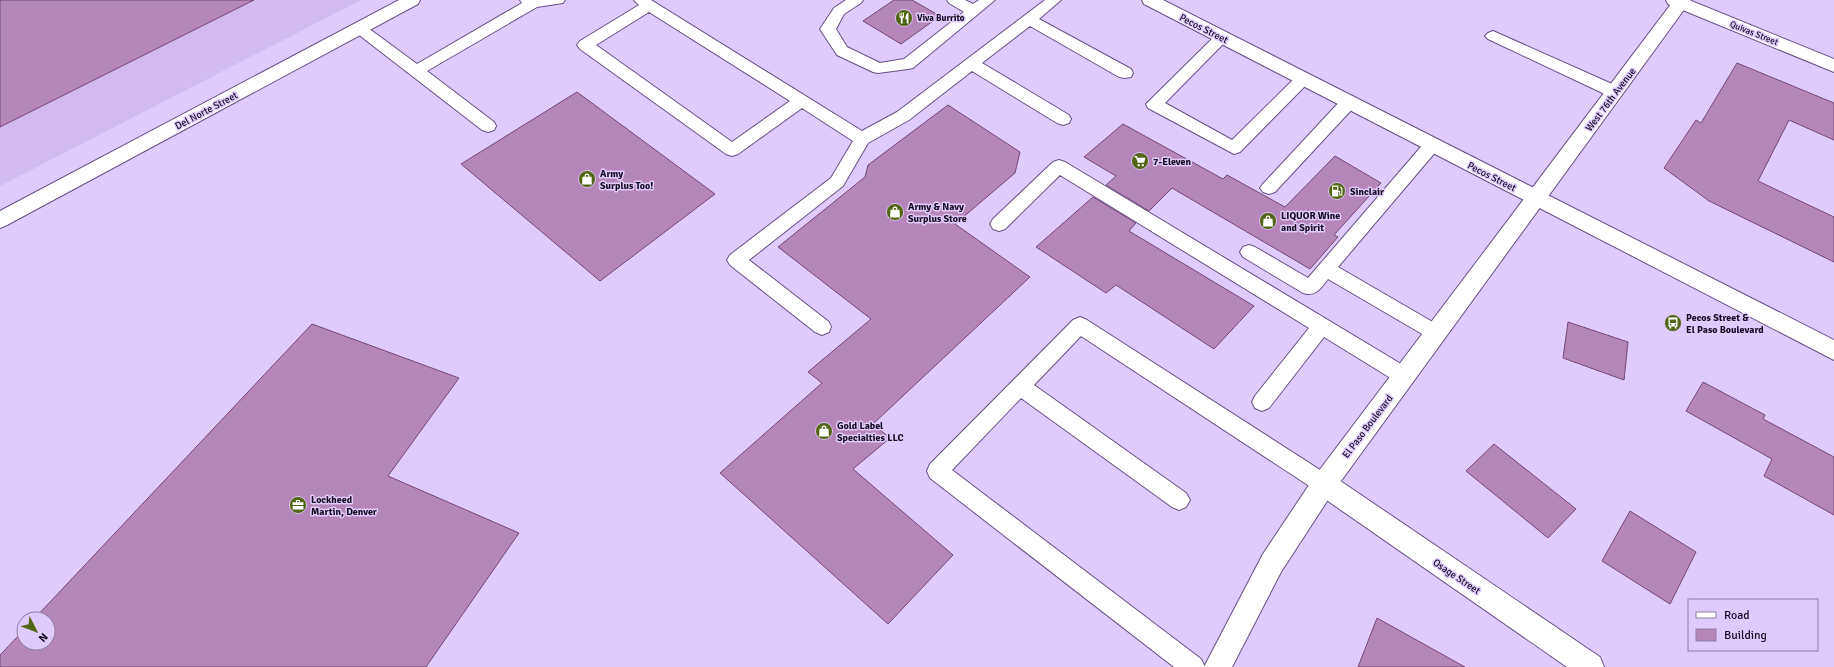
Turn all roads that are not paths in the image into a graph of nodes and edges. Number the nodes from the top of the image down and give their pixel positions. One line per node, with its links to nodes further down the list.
1 (412, 0): 13 (street, Del Norte Street)
2 (558, 0): 9 (lane)
3 (856, 0): 11 (lane)
4 (954, 0): 11 (lane)
5 (988, 0): 11 (lane)
6 (1054, 0): 12 (lane)
7 (1150, 0): 15 (street, Pecos Street)
8 (1679, 1): 17 (street, Quivas Street); 21 (street, West 76th Avenue)
9 (530, 2): 18 (lane)
10 (645, 3): 22 (lane); 22 (lane)
11 (974, 11)
12 (1030, 19): 16 (lane); 19 (lane)
13 (359, 28): 18 (lane); 30 (street, Del Norte Street)
14 (1493, 36): 21 (lane)
15 (1222, 37): 20 (street, Pecos Street); 20 (lane)
16 (971, 64): 24 (lane); 26 (lane)
17 (1834, 66)
18 (416, 70): 25 (lane)
19 (1125, 73)
20 (1304, 79): 23 (street, Pecos Street)
21 (1615, 92): 29 (street, West 76th Avenue)
22 (800, 101): 26 (lane)
23 (1349, 102): 27 (street, Pecos Street); 28 (lane)
24 (1063, 119)
25 (488, 126)
26 (862, 139): 35 (lane)
27 (1432, 145): 29 (street, Pecos Street); 33 (lane)
28 (1269, 188)
29 (1536, 198): 36 (street, El Paso Boulevard); 37 (street, Pecos Street)
30 (0, 220)
31 (999, 224): 34 (lane)
32 (1249, 252): 33 (lane)
33 (1326, 269): 36 (lane)
34 (1322, 326): 38 (lane); 40 (lane)
35 (822, 327)
36 (1436, 333): 38 (street, El Paso Boulevard)
37 (1834, 351)
38 (1404, 376): 41 (street, El Paso Boulevard)
39 (1020, 386): 41 (lane); 42 (lane); 43 (lane)
40 (1262, 402)
41 (1324, 484): 44 (street, El Paso Boulevard); 45 (street, Osage Street)
42 (1179, 500)
43 (1193, 667)
44 (1218, 667)
45 (1590, 667)

